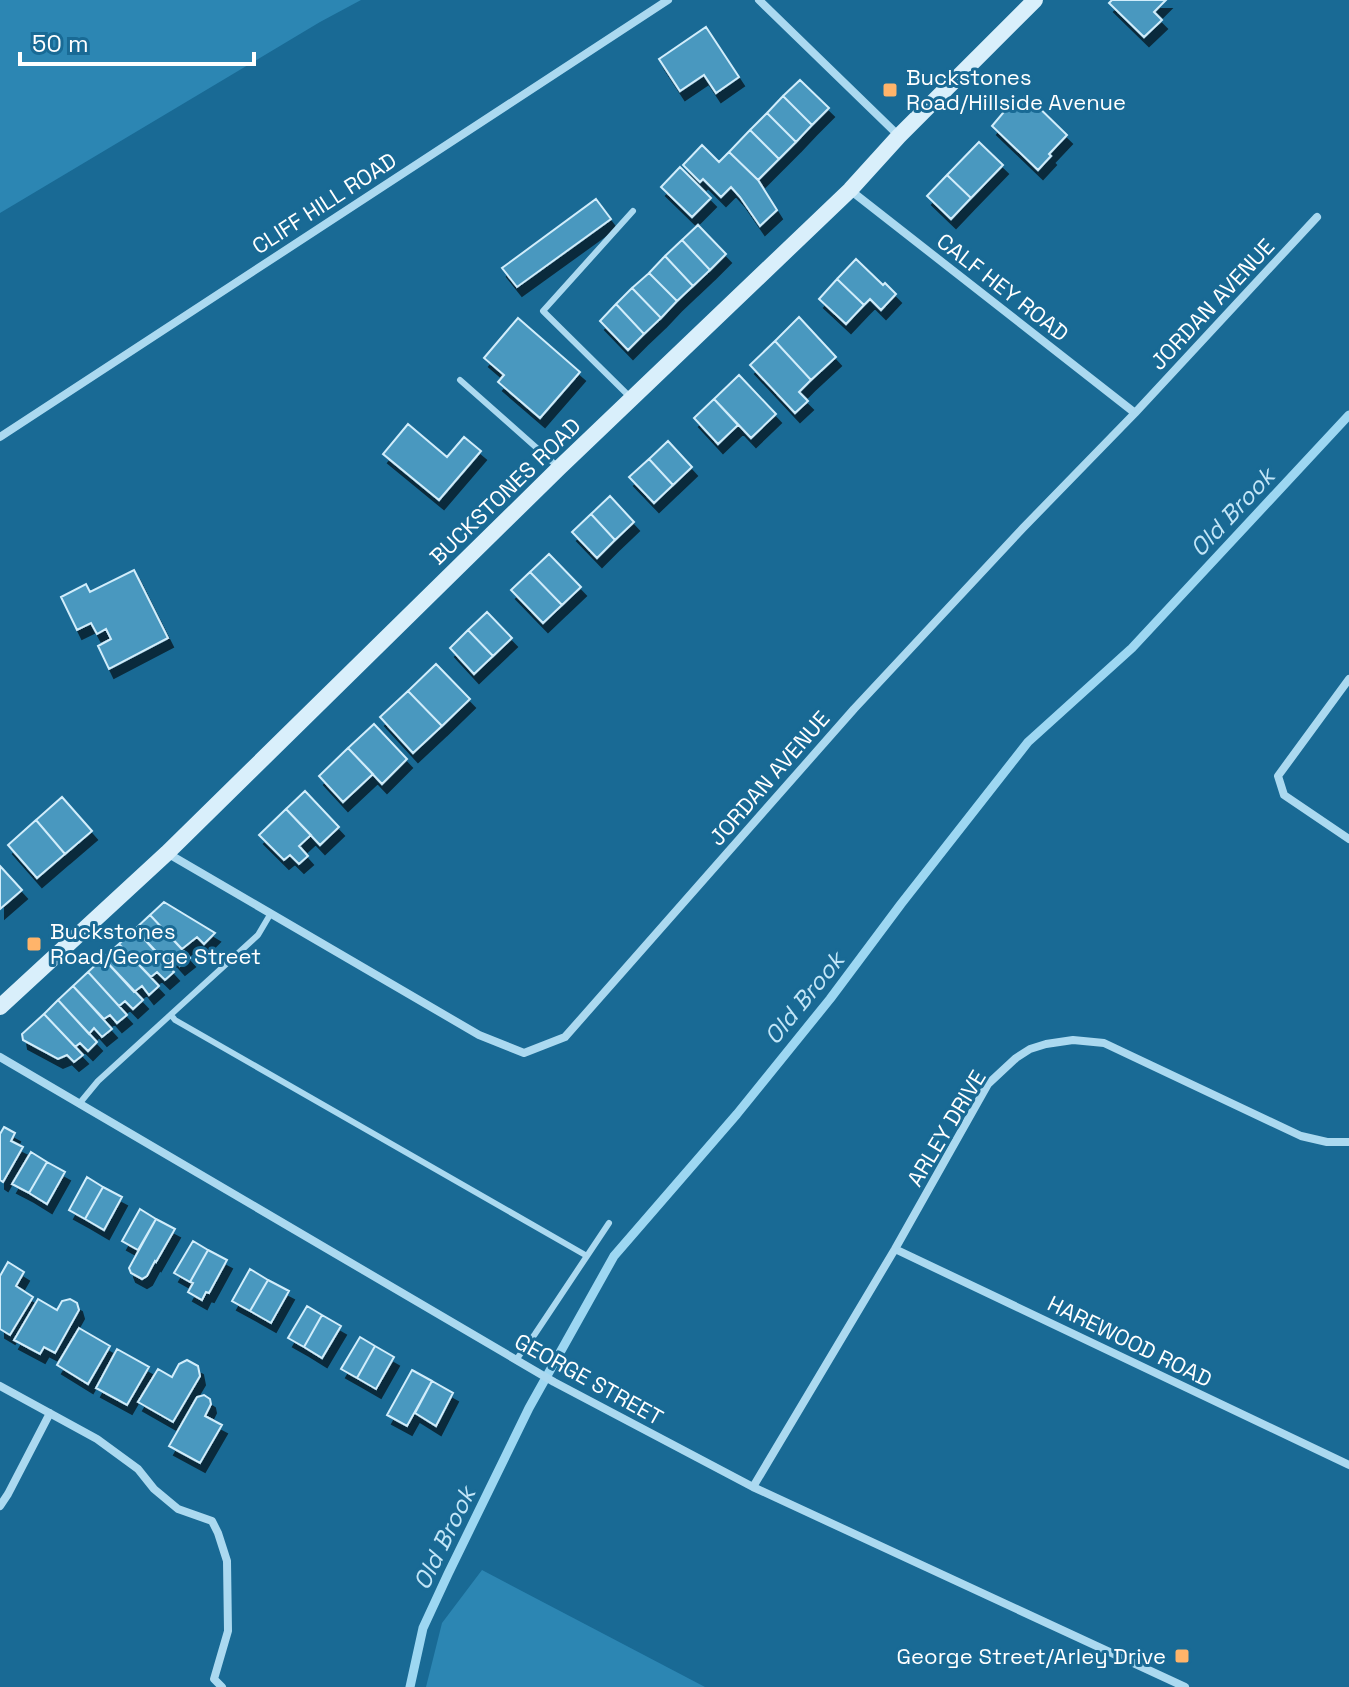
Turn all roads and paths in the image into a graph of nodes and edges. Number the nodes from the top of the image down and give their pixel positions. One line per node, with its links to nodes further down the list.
1 (668, 0): 11 (street, CLIFF HILL ROAD)
2 (759, 0): 4 (street)
3 (1035, 0): 4 (main road, BUCKSTONES ROAD)
4 (899, 136): 5 (main road, BUCKSTONES ROAD)
5 (850, 190): 9 (main road, BUCKSTONES ROAD); 10 (street, CALF HEY ROAD)
6 (633, 211): 9 (lane)
7 (1317, 217): 10 (street, JORDAN AVENUE)
8 (460, 380): 12 (lane)
9 (632, 399): 12 (main road, BUCKSTONES ROAD)
10 (1135, 413): 16 (street, JORDAN AVENUE)
11 (0, 437)
12 (559, 468): 15 (main road, BUCKSTONES ROAD)
13 (1349, 679): 14 (street)
14 (1349, 839)
15 (167, 853): 16 (street, JORDAN AVENUE); 17 (main road, BUCKSTONES ROAD)
16 (271, 913): 18 (lane)
17 (0, 1007)
18 (171, 1015): 20 (lane); 24 (lane)
19 (0, 1057): 20 (street, GEORGE STREET)
20 (79, 1104): 25 (street, GEORGE STREET)
21 (1349, 1142): 23 (street, ARLEY DRIVE)
22 (609, 1223): 24 (lane)
23 (895, 1249): 28 (street, HAREWOOD ROAD); 29 (street, ARLEY DRIVE)
24 (587, 1256): 25 (lane)
25 (520, 1362): 29 (street, GEORGE STREET)
26 (0, 1386): 27 (street)
27 (50, 1413): 30 (street); 31 (street)
28 (1349, 1465)
29 (753, 1487): 32 (street, GEORGE STREET)
30 (0, 1506)
31 (222, 1687)
32 (1185, 1687)

